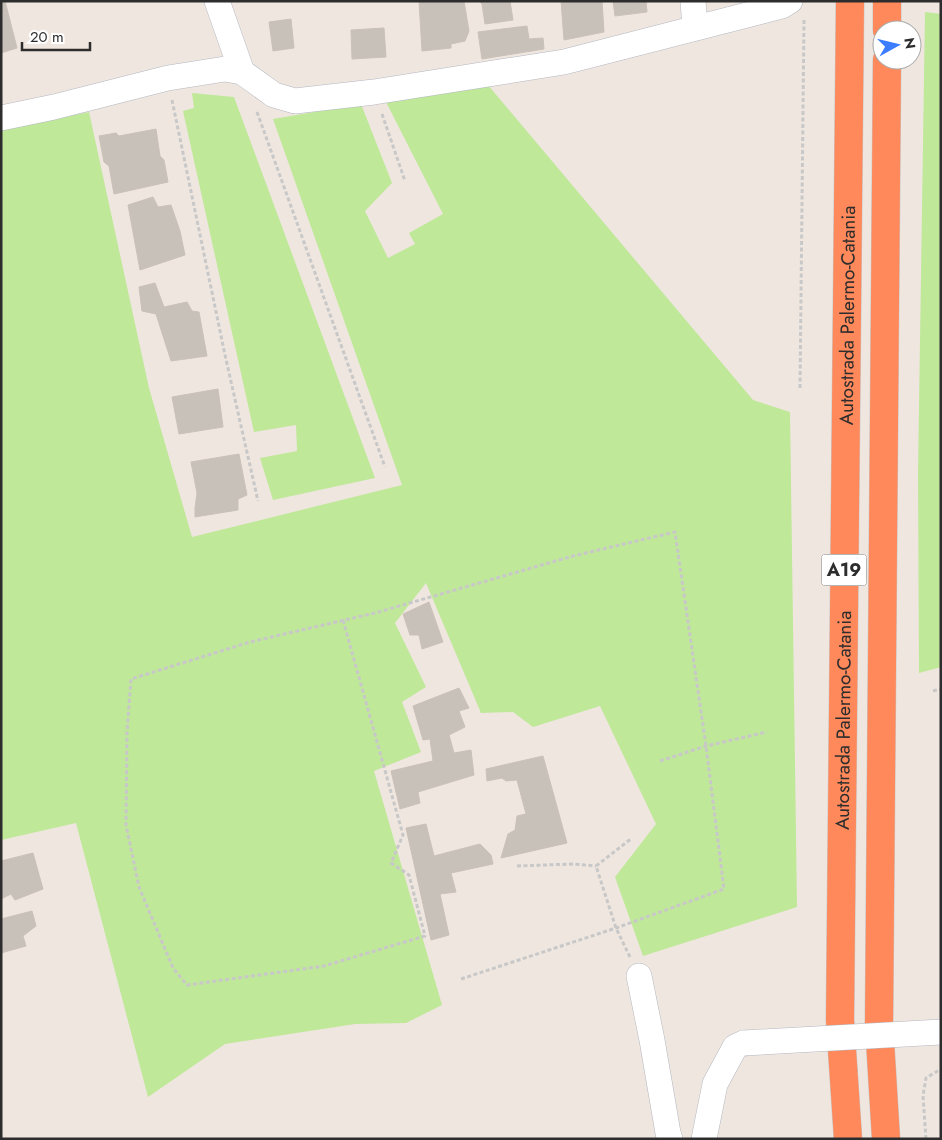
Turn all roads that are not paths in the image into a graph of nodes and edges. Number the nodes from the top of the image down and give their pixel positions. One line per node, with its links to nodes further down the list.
1 (217, 1): 9 (street)
2 (692, 1): 7 (street)
3 (850, 1): 15 (highway, Autostrada Palermo-Catania / A19)
4 (888, 1): 6 (highway)
5 (797, 6): 7 (street)
6 (887, 20)
7 (695, 28): 9 (street)
8 (887, 70): 16 (highway, Autostrada Palermo-Catania / A19)
9 (242, 72): 10 (street)
10 (1, 118)
11 (639, 976): 13 (street)
12 (941, 1032): 14 (street, bridge)
13 (670, 1139)
14 (704, 1139)
15 (848, 1139)
16 (886, 1139)

